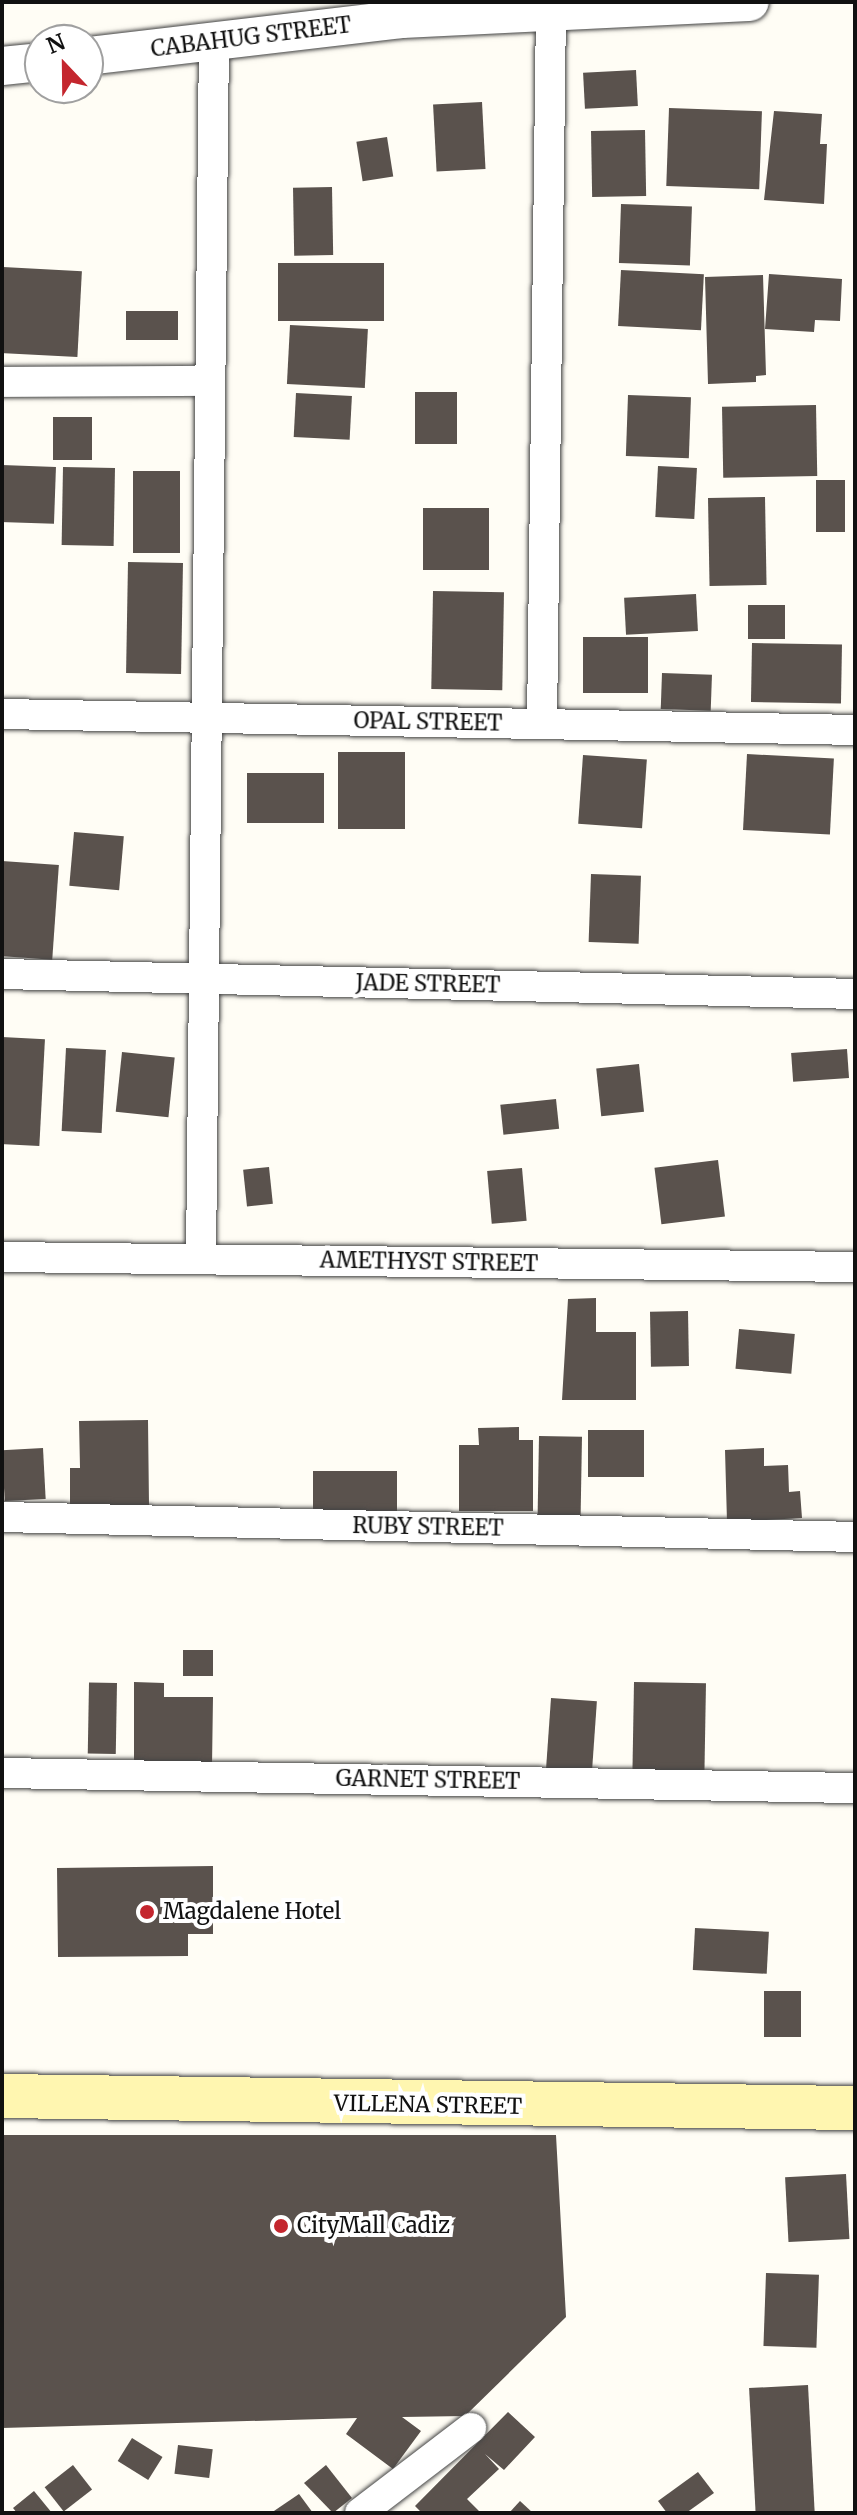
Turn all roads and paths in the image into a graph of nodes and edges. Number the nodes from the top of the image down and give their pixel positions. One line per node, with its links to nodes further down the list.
1 (750, 2): 3 (street, CABAHUG STREET)
2 (401, 11): 3 (street, CABAHUG STREET); 4 (street, CABAHUG STREET)
3 (551, 12): 12 (street)
4 (214, 42): 5 (street, CABAHUG STREET); 8 (street)
5 (104, 54)
6 (24, 64): 7 (street)
7 (2, 66)
8 (210, 381): 9 (street); 11 (street)
9 (2, 382)
10 (2, 714): 11 (street, OPAL STREET)
11 (206, 717): 12 (street, OPAL STREET); 15 (street)
12 (542, 724): 13 (street, OPAL STREET)
13 (855, 730)
14 (2, 974): 15 (street, JADE STREET)
15 (203, 979): 16 (street, JADE STREET); 18 (street)
16 (855, 994)
17 (2, 1257): 18 (street, AMETHYST STREET)
18 (201, 1259): 19 (street, AMETHYST STREET)
19 (855, 1267)
20 (2, 1517): 21 (street, RUBY STREET)
21 (855, 1537)
22 (2, 1773): 23 (street, GARNET STREET)
23 (855, 1788)
24 (2, 2096): 25 (main road, VILLENA STREET)
25 (855, 2108)
26 (471, 2428): 27 (street)
27 (360, 2513)

